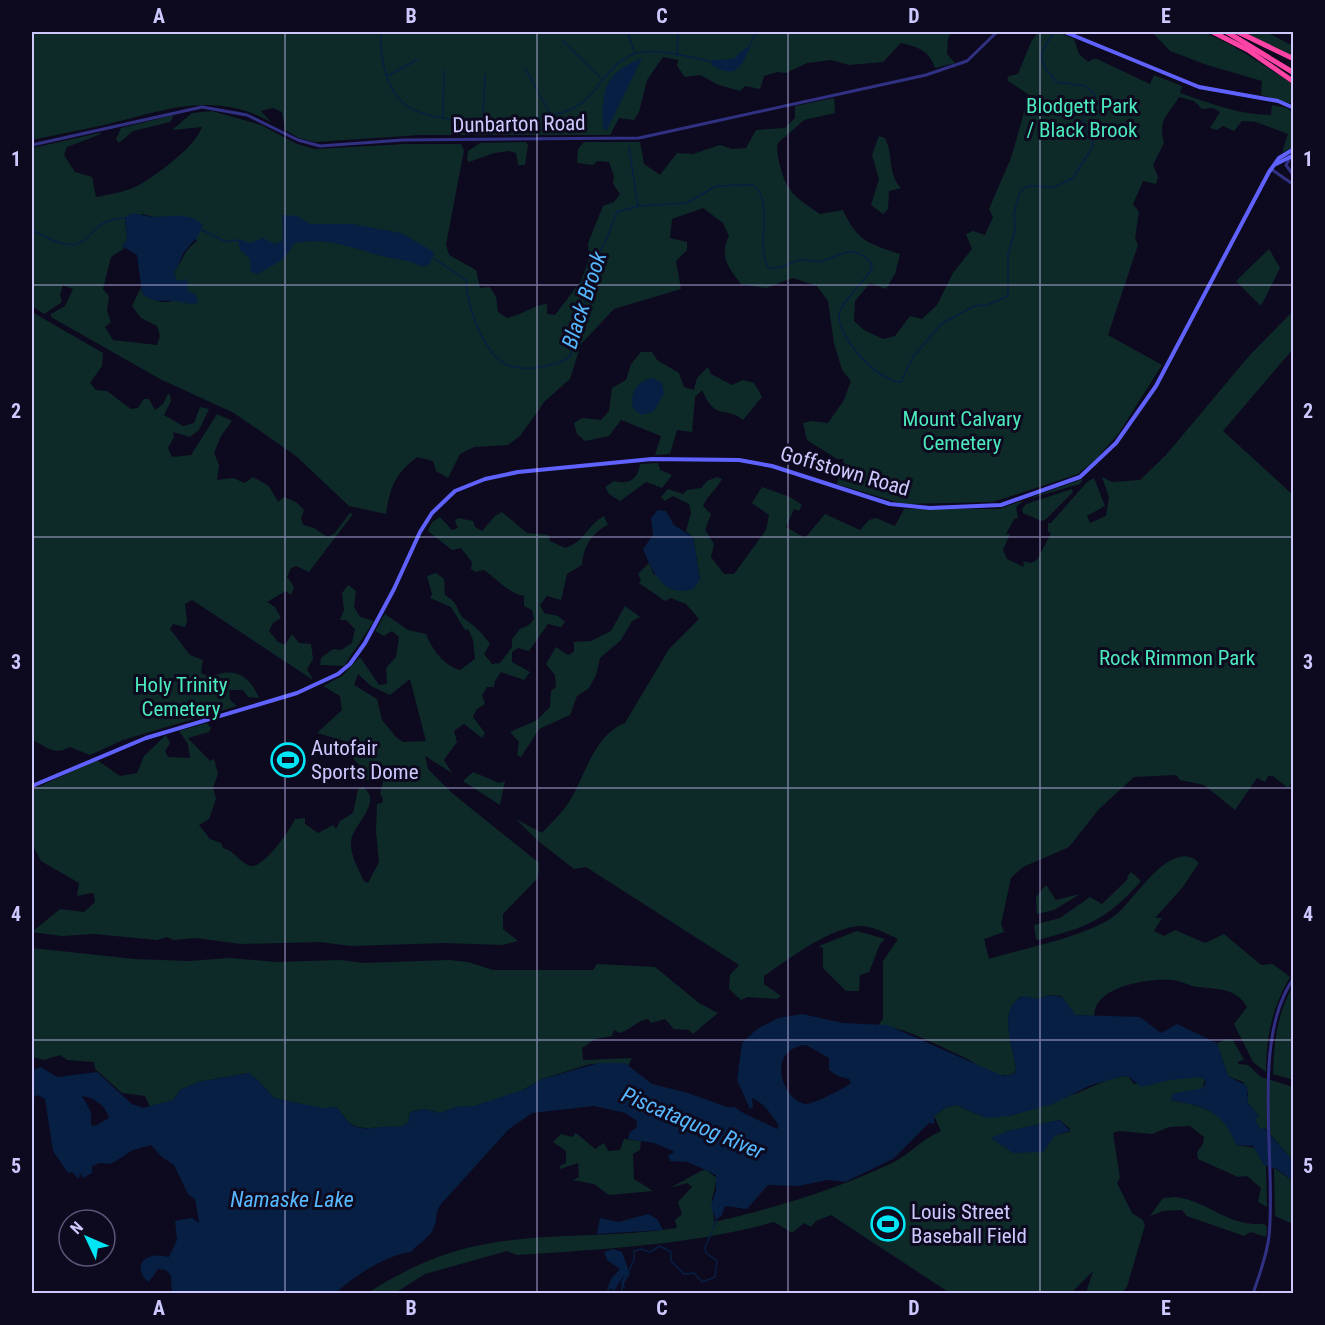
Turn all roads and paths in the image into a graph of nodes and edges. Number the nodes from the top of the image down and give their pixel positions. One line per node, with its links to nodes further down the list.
1 (997, 32): 10 (street, Dunbarton Road)
2 (1065, 32): 9 (main road)
3 (1213, 32): 8 (highway)
4 (1227, 32): 7 (highway)
5 (1238, 32): 6 (highway)
6 (1293, 59)
7 (1293, 73)
8 (1293, 82)
9 (1293, 108)
10 (32, 145)
11 (1293, 149): 13 (main road, Goffstown Road)
12 (1293, 155): 13 (main road, Goffstown Road); 14 (street)
13 (1271, 169): 15 (street); 16 (main road, Goffstown Road)
14 (1293, 176)
15 (1293, 185)
16 (32, 786)
17 (1293, 978): 18 (street)
18 (1253, 1293)

